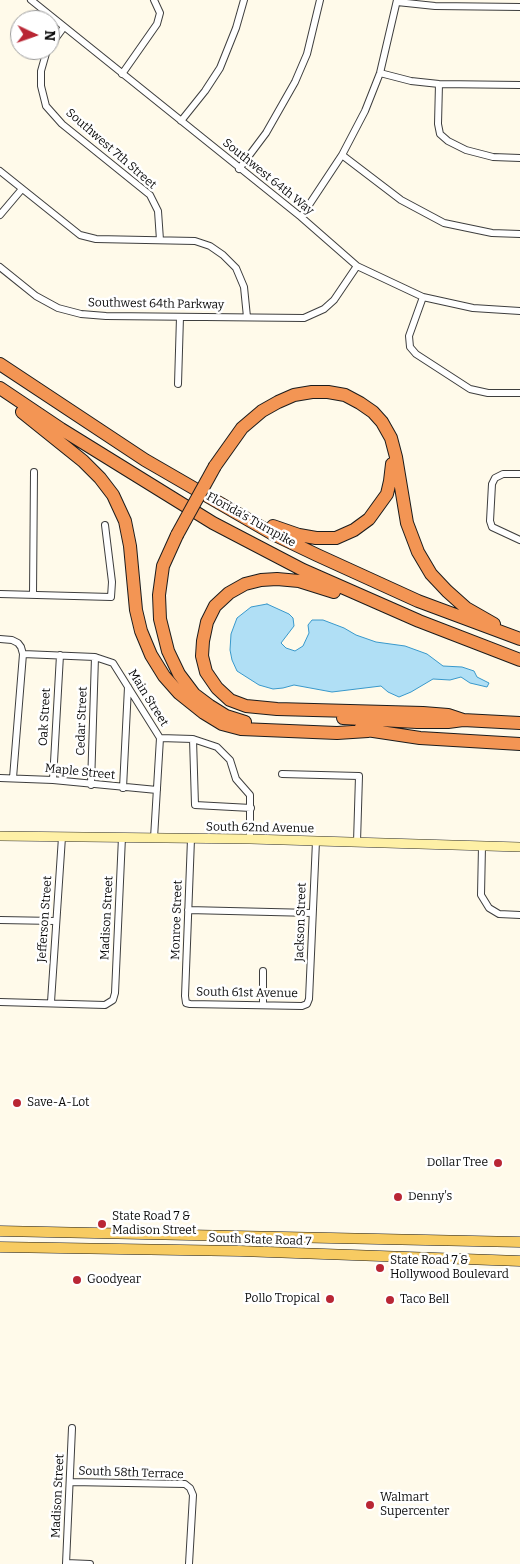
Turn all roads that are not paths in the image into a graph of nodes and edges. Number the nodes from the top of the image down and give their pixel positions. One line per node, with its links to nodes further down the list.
1 (31, 0): 7 (street, Southwest 64th Way)
2 (154, 0): 11 (street)
3 (244, 0): 14 (street)
4 (320, 0): 17 (street)
5 (397, 1): 6 (street); 10 (street)
6 (520, 7)
7 (64, 27): 8 (street); 11 (street, Southwest 64th Way)
8 (60, 32)
9 (44, 60): 23 (street, Southwest 7th Street)
10 (380, 73): 12 (street); 15 (street)
11 (122, 74): 14 (street, Southwest 64th Way)
12 (438, 84): 13 (street); 16 (street)
13 (520, 85)
14 (181, 121): 17 (street, Southwest 64th Way)
15 (342, 155): 21 (street); 22 (street)
16 (520, 158)
17 (239, 169): 21 (street, Southwest 64th Way)
18 (0, 171): 19 (street)
19 (22, 189): 20 (street); 23 (street)
20 (0, 215)
21 (301, 217): 24 (street, Southwest 64th Way)
22 (520, 234)
23 (160, 240): 29 (street)
24 (357, 266): 26 (street, Southwest 64th Way); 29 (street, Southwest 64th Parkway)
25 (0, 267): 28 (street, Southwest 64th Parkway)
26 (423, 297): 27 (street, Southwest 64th Way); 33 (street)
27 (520, 311)
28 (180, 317): 29 (street, Southwest 64th Parkway); 31 (street)
29 (247, 317)
30 (0, 364): 38 (highway, Florida's Turnpike)
31 (178, 384)
32 (0, 388): 44 (highway, Florida's Turnpike)
33 (520, 393)
34 (0, 395): 54 (highway)
35 (218, 469): 38 (highway); 40 (highway); 46 (highway)
36 (34, 472): 43 (street)
37 (520, 474): 41 (street)
38 (237, 514): 46 (highway, Florida's Turnpike)
39 (105, 525): 43 (street)
40 (180, 537): 52 (highway); 54 (highway)
41 (520, 540)
42 (0, 594): 43 (street)
43 (33, 594)
44 (419, 621): 50 (highway, Florida's Turnpike); 52 (highway)
45 (0, 639): 47 (street)
46 (520, 639)
47 (23, 654): 48 (street, Main Street); 60 (street)
48 (60, 655): 49 (street, Main Street); 61 (street, Oak Street)
49 (95, 658): 51 (street, Main Street); 62 (street, Cedar Street)
50 (520, 660)
51 (128, 687): 55 (street, Main Street); 63 (street)
52 (463, 720): 53 (highway)
53 (520, 723)
54 (368, 731): 57 (highway)
55 (160, 738): 56 (street); 64 (street, Main Street)
56 (193, 739): 65 (street); 65 (street)
57 (520, 744)
58 (282, 774): 73 (street)
59 (0, 778): 60 (street, Maple Street)
60 (13, 778): 61 (street, Maple Street)
61 (53, 780): 62 (street, Maple Street)
62 (91, 785): 63 (street, Maple Street)
63 (123, 788): 64 (street, Maple Street)
64 (157, 790): 69 (street, Main Street)
65 (251, 808): 71 (street)
66 (0, 836): 67 (street, South 62nd Avenue)
67 (62, 837): 68 (street, South 62nd Avenue); 80 (street, Jefferson Street)
68 (122, 837): 69 (street, South 62nd Avenue); 83 (street, Madison Street)
69 (154, 838): 70 (street, South 62nd Avenue)
70 (191, 839): 71 (street, South 62nd Avenue); 76 (street, Monroe Street)
71 (250, 839): 72 (street, South 62nd Avenue)
72 (316, 841): 73 (street, South 62nd Avenue); 77 (street, Jackson Street)
73 (357, 842): 74 (street, South 62nd Avenue)
74 (482, 846): 75 (street, South 62nd Avenue); 78 (street)
75 (520, 847)
76 (188, 910): 77 (street); 84 (street, Monroe Street)
77 (312, 913): 85 (street, Jackson Street)
78 (520, 915)
79 (0, 920): 80 (street)
80 (55, 921): 83 (street, Jefferson Street)
81 (263, 971): 86 (street)
82 (0, 1002): 83 (street)
83 (51, 1002)
84 (186, 1003): 86 (street, South 61st Avenue)
85 (307, 1004): 86 (street, South 61st Avenue)
86 (263, 1005)
87 (0, 1231): 88 (main road, South State Road 7)
88 (53, 1232): 89 (main road, South State Road 7); 92 (main road)
89 (68, 1232): 90 (main road, South State Road 7); 92 (main road)
90 (520, 1242)
91 (0, 1248): 92 (main road, South State Road 7)
92 (37, 1248): 93 (main road, South State Road 7)
93 (520, 1261)
94 (72, 1428): 95 (street, Madison Street)
95 (70, 1482): 96 (street, Madison Street); 98 (street, South 58th Terrace)
96 (66, 1564): 97 (street)
97 (90, 1564)
98 (189, 1564)

